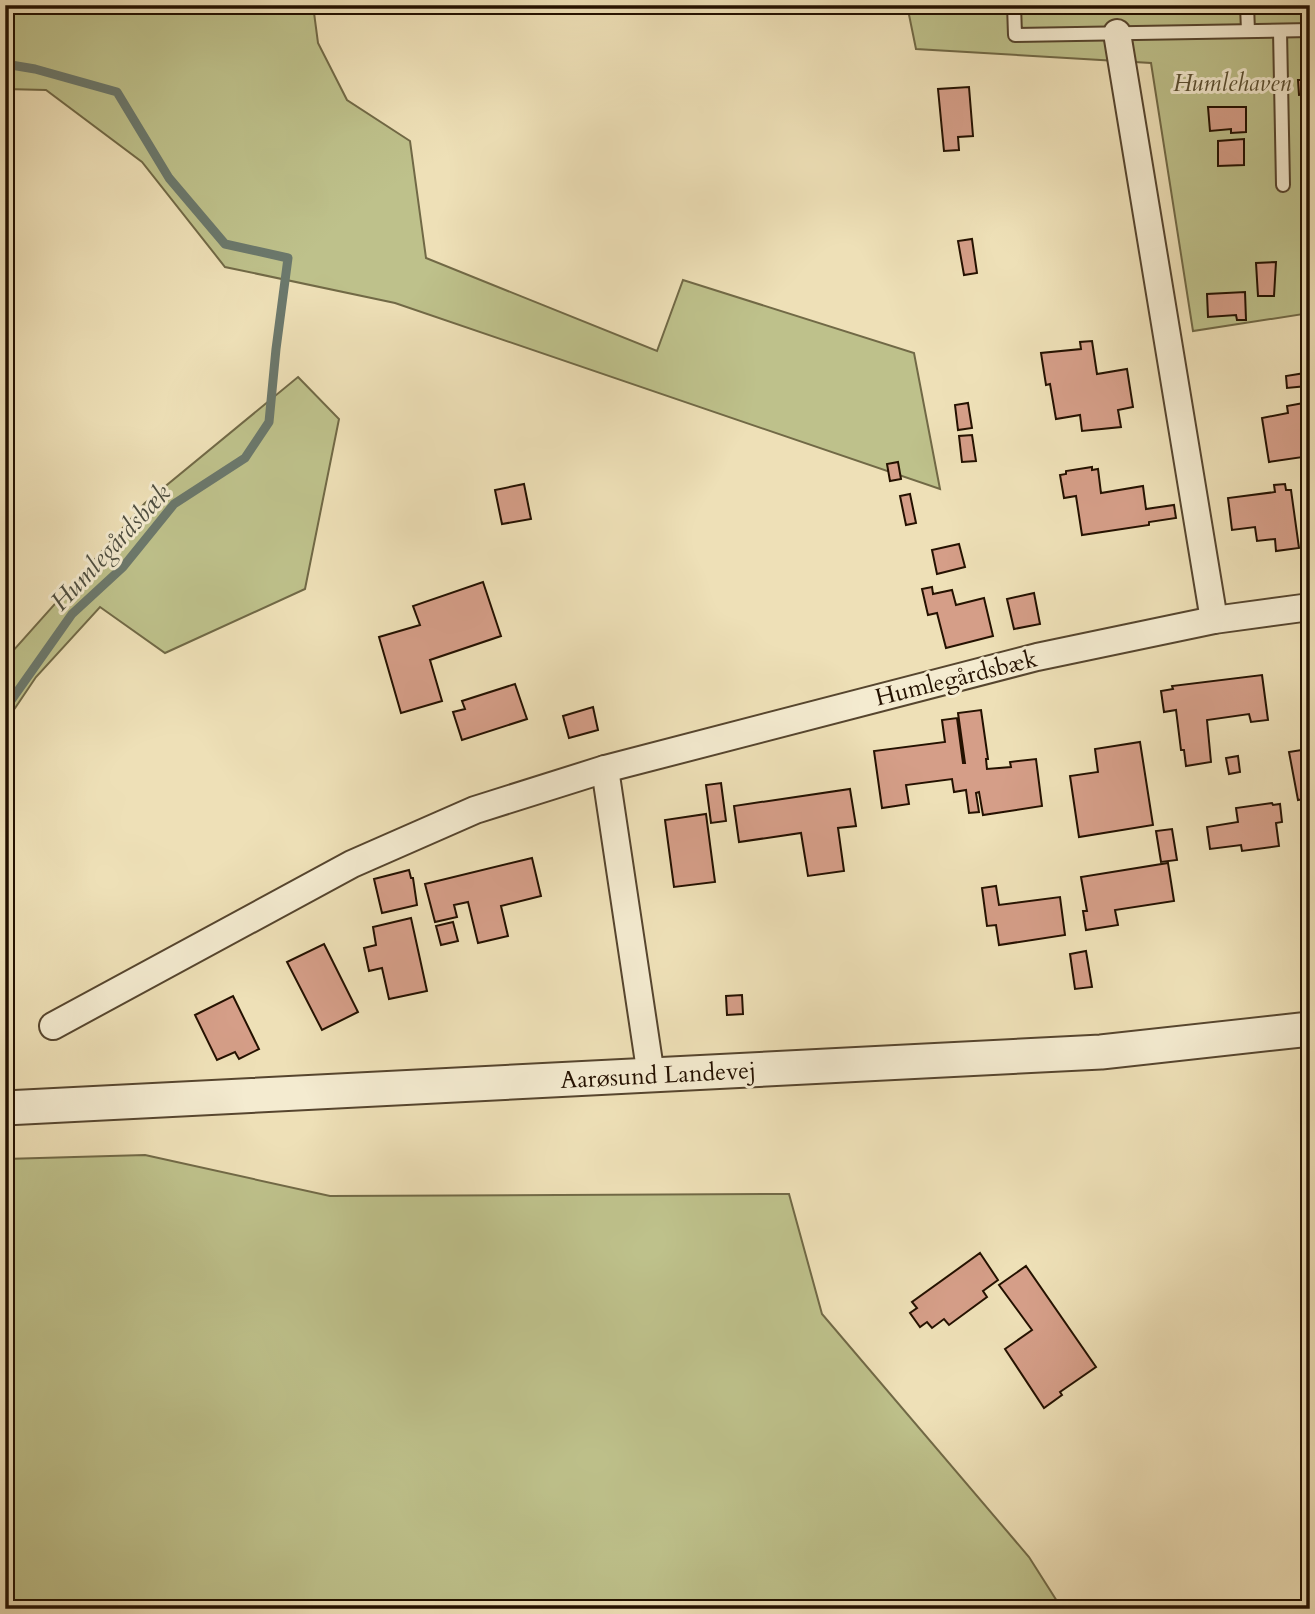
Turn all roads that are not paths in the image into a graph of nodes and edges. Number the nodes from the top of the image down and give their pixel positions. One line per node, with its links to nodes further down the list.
1 (1014, 5): 6 (lane)
2 (1247, 5): 4 (lane)
3 (1310, 30): 5 (lane)
4 (1248, 31): 5 (lane); 6 (lane)
5 (1280, 31): 7 (lane)
6 (1117, 33): 9 (street)
7 (1283, 186)
8 (1310, 607): 9 (street, Humlegårdsbæk)
9 (1214, 620): 10 (street, Humlegårdsbæk)
10 (605, 768): 11 (street, Humlegårdsbæk); 13 (street)
11 (53, 1026)
12 (1310, 1029): 13 (street, Aarøsund Landevej)
13 (651, 1076): 14 (street, Aarøsund Landevej)
14 (5, 1108)

